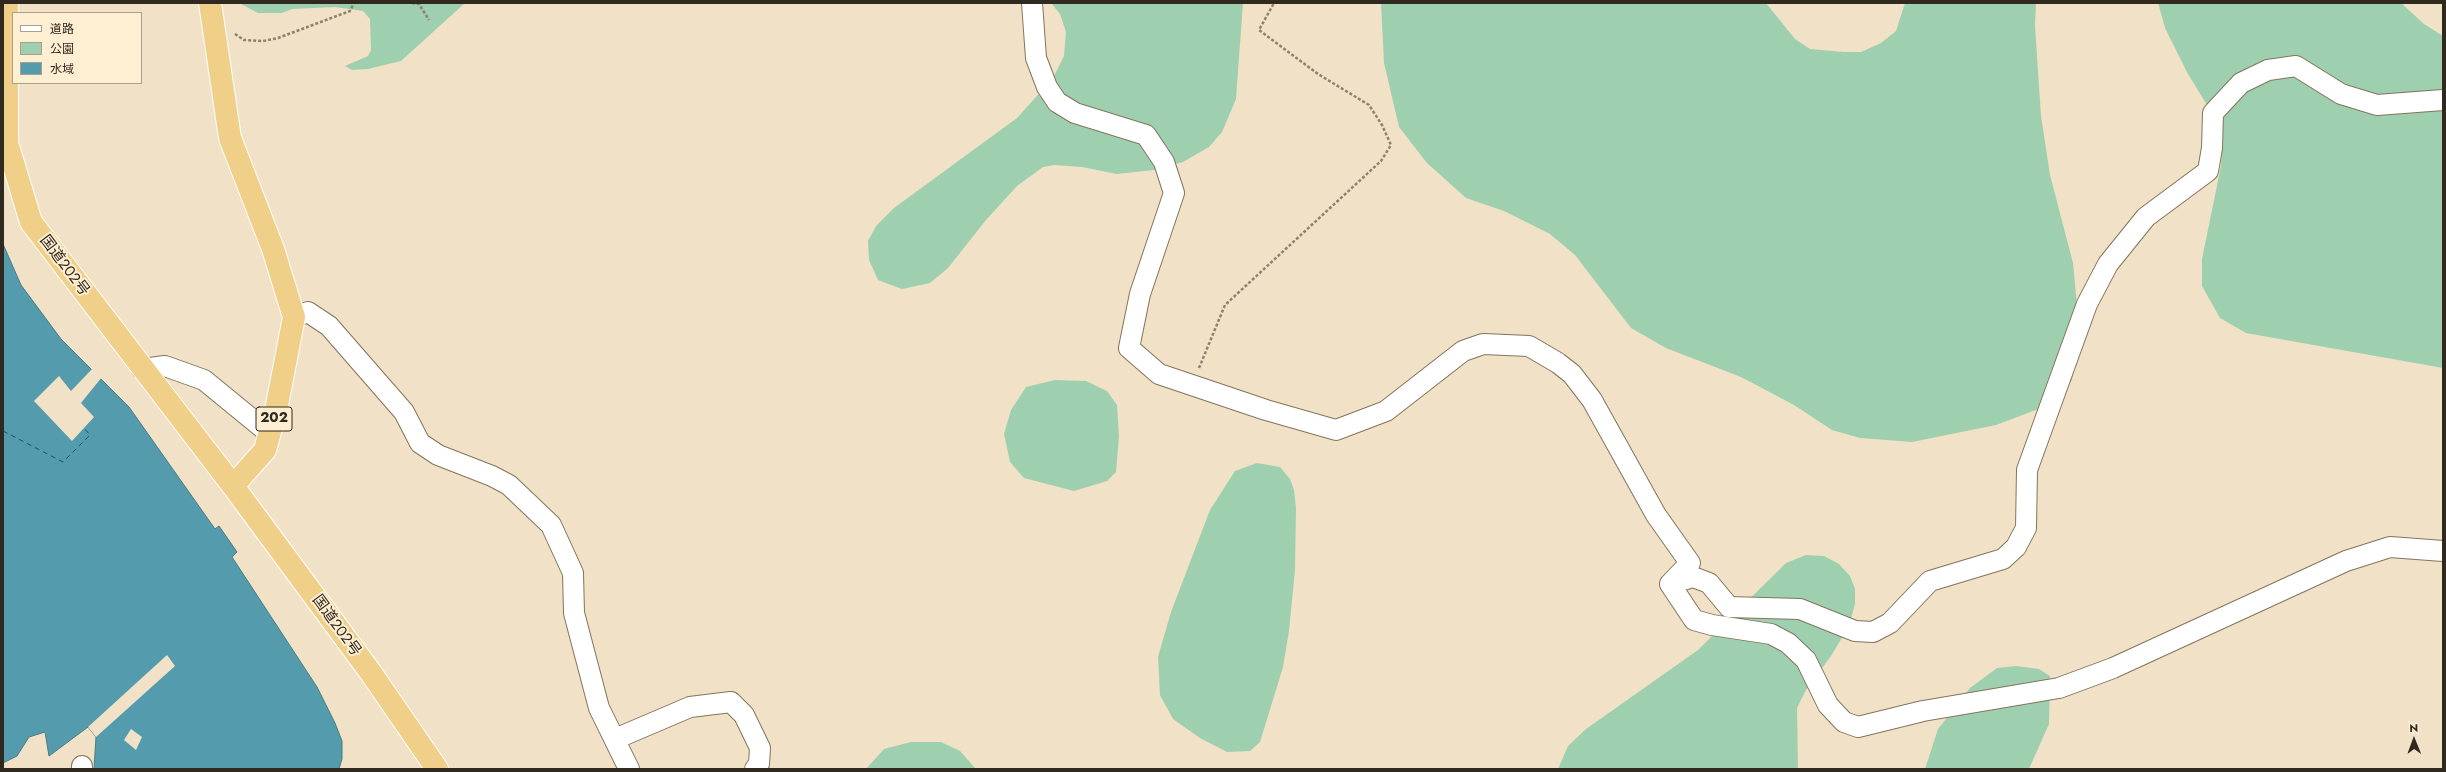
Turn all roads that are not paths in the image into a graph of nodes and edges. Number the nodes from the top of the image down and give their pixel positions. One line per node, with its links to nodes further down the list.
1 (7, 3): 6 (highway, 国道202号)
2 (210, 3): 5 (highway, 202)
3 (1032, 3): 10 (street)
4 (2443, 100): 10 (street)
5 (294, 317): 7 (highway, 202); 11 (street)
6 (142, 369): 7 (street); 8 (highway, 国道202号)
7 (270, 434): 8 (highway, 202)
8 (233, 486): 12 (highway, 国道202号)
9 (2443, 551): 10 (street)
10 (1670, 584)
11 (615, 739): 13 (street); 14 (street)
12 (437, 769)
13 (629, 769)
14 (755, 769)

